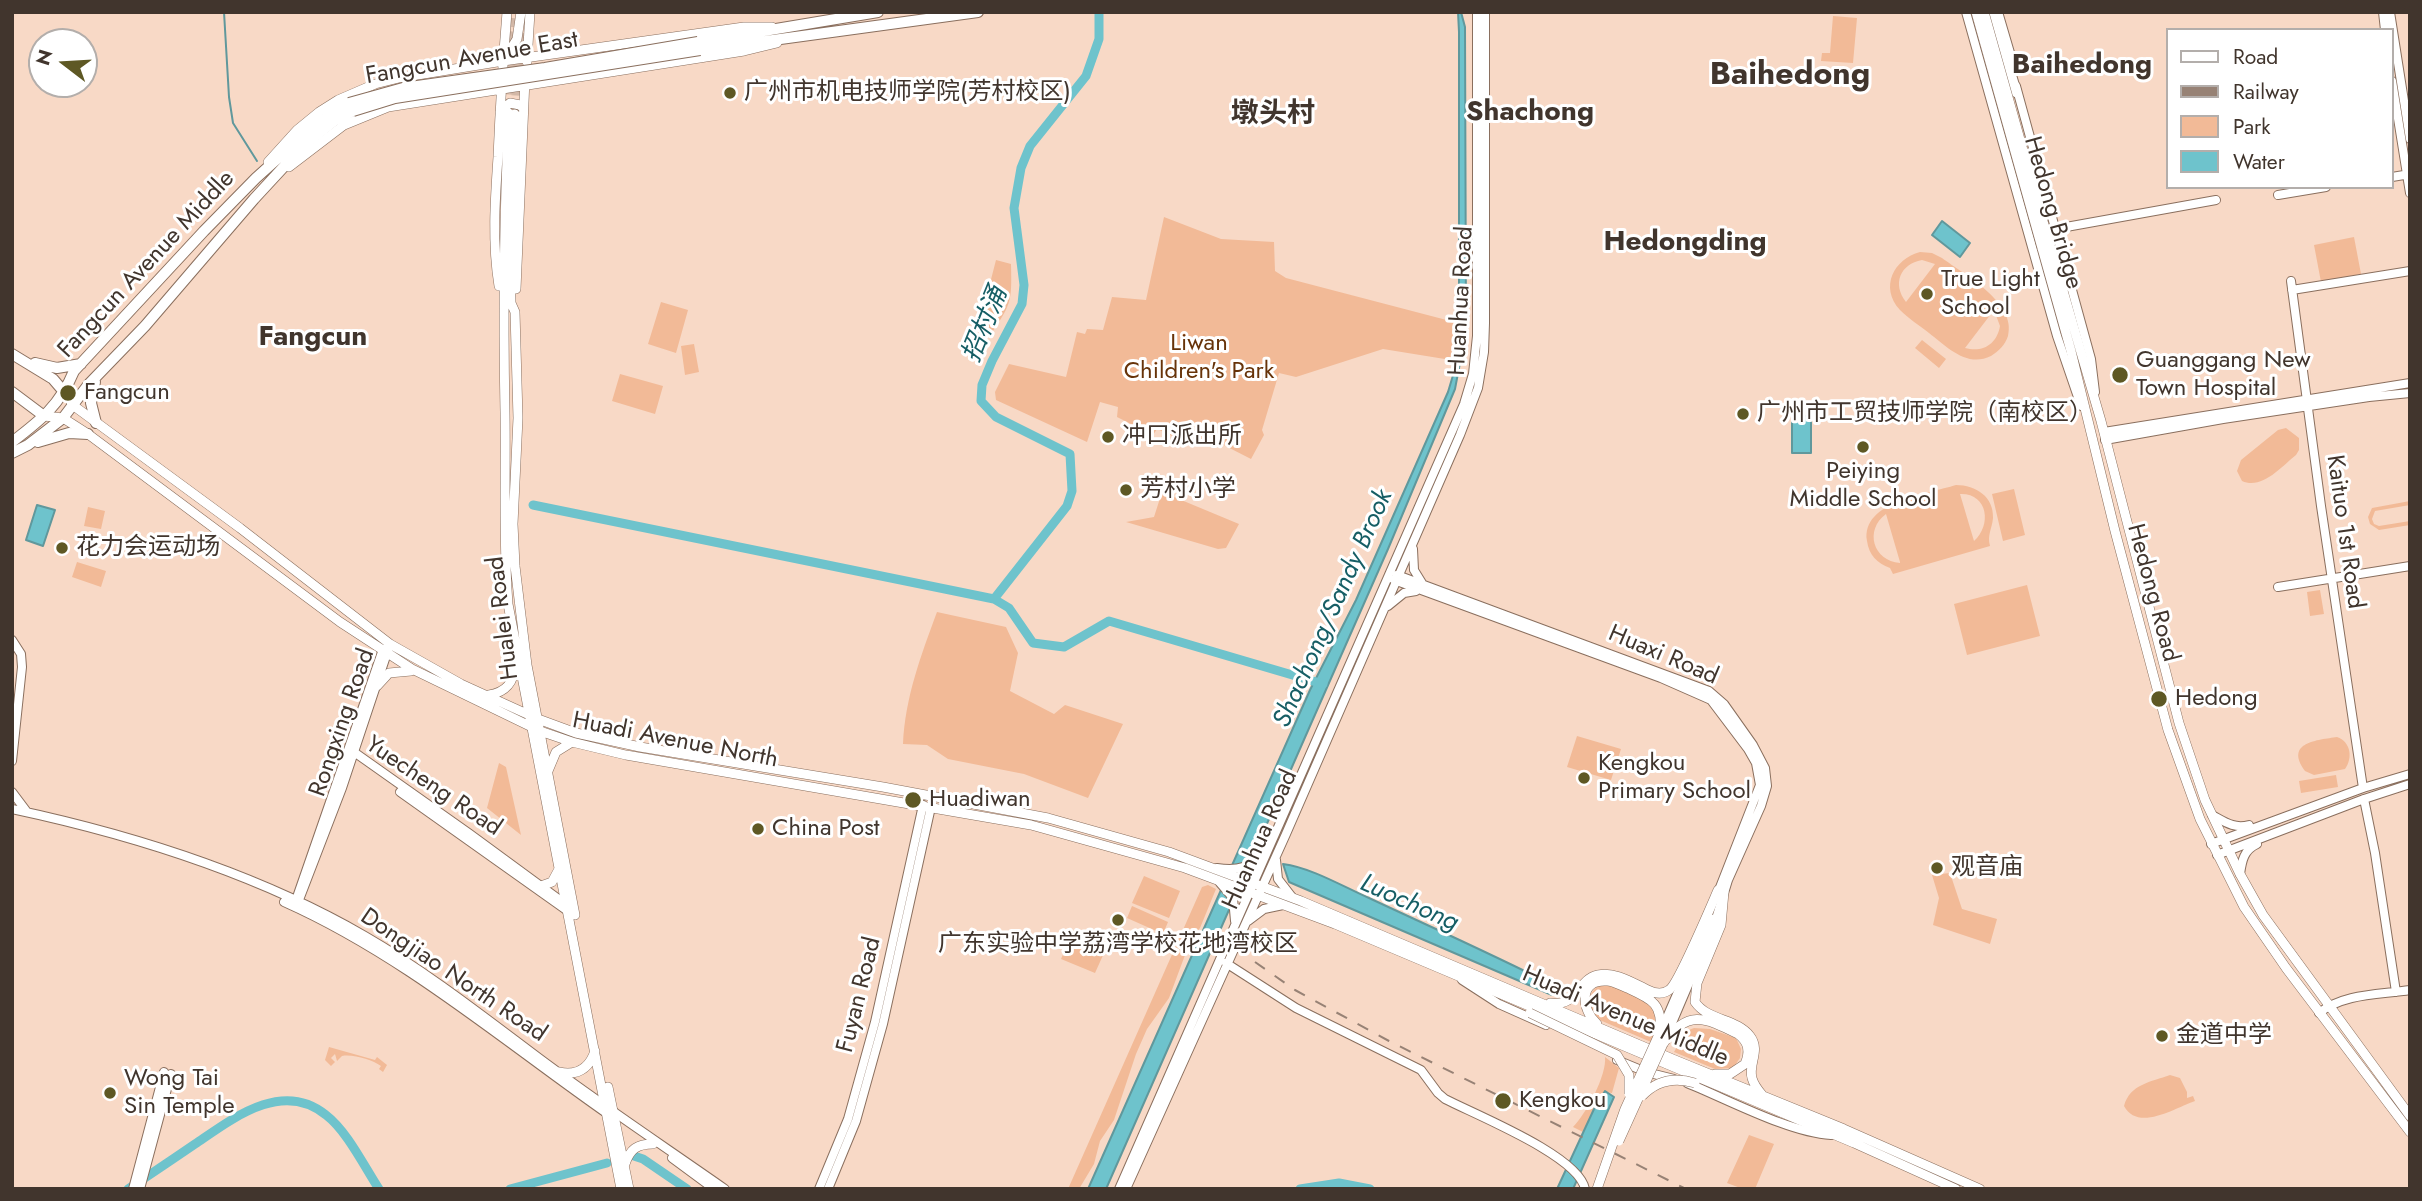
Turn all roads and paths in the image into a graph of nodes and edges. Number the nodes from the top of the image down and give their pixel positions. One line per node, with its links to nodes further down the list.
1 (505, 12): 17 (main road)
2 (521, 12): 17 (main road)
3 (533, 12): 16 (main road)
4 (978, 12): 13 (highway, Fangcun Avenue East)
5 (1477, 12): 64 (street, Huanhua Road)
6 (1485, 12): 62 (street, Huanhua Road)
7 (1966, 12): 26 (street, Hedong Road)
8 (1976, 12): 36 (main road, Hedong Bridge, bridge)
9 (1984, 12): 36 (main road, Hedong Bridge, bridge)
10 (1992, 12): 21 (highway)
11 (1998, 12): 21 (street, Hedong Road)
12 (872, 13): 13 (highway, Fangcun Avenue East)
13 (788, 32): 15 (main road, Fangcun Avenue East); 18 (main road, Fangcun Avenue East); 23 (highway, Fangcun Avenue East, bridge)
14 (2394, 37): 27 (street)
15 (571, 53): 16 (main road, Fangcun Avenue East); 18 (main road)
16 (527, 59): 17 (main road, Fangcun Avenue East); 19 (main road)
17 (503, 61): 20 (main road); 29 (main road, Fangcun Avenue East)
18 (575, 76): 19 (main road, Fangcun Avenue East)
19 (524, 85): 20 (main road, Fangcun Avenue East); 25 (main road)
20 (501, 89): 25 (main road); 30 (main road, Fangcun Avenue East)
21 (2017, 92): 24 (street, Hedong Road)
22 (2394, 93): 28 (street)
23 (351, 107): 29 (highway, Fangcun Avenue East); 30 (highway, Fangcun Avenue East)
24 (2021, 108): 26 (street); 35 (street, Hedong Road)
25 (512, 112): 44 (main road, Hualei Road); 46 (main road, Hualei Road)
26 (1996, 118): 56 (street, Hedong Road)
27 (2410, 139)
28 (2408, 175): 32 (street)
29 (256, 178): 40 (highway, Fangcun Avenue Middle)
30 (269, 184): 41 (highway, Fangcun Avenue Middle)
31 (2314, 189): 33 (street)
32 (2410, 193)
33 (2278, 195)
34 (2216, 200): 35 (street)
35 (2055, 229): 50 (street, Hedong Road)
36 (2046, 247): 50 (main road, Hedong Bridge); 56 (main road, Hedong Bridge)
37 (2410, 271): 51 (street, Kaituo 1st Road)
38 (12, 354): 39 (highway)
39 (24, 360): 40 (highway); 47 (highway)
40 (81, 364): 47 (highway, Fangcun Avenue Middle)
41 (101, 371): 52 (highway, Fangcun Avenue Middle); 55 (highway)
42 (2410, 382): 43 (street)
43 (2387, 387): 49 (street); 51 (street)
44 (504, 391): 46 (main road); 72 (main road, Hualei Road)
45 (12, 392): 53 (highway)
46 (517, 392): 77 (main road, Hualei Road)
47 (65, 393): 52 (main road, Huadi Avenue North); 53 (highway, Fangcun Avenue Middle)
48 (2410, 393): 49 (street)
49 (2386, 397): 51 (street)
50 (2096, 404): 58 (main road, Hedong Road)
51 (2308, 404): 58 (street); 65 (street, Kaituo 1st Road)
52 (74, 406): 54 (highway, Fangcun Avenue Middle); 55 (main road, Huadi Avenue North)
53 (44, 416): 54 (main road); 59 (highway, Fangcun Avenue Middle)
54 (63, 418): 57 (main road, Huadi Avenue North); 60 (highway, Fangcun Avenue Middle)
55 (96, 423): 71 (main road, Huadi Avenue North)
56 (2089, 425): 96 (main road, Hedong Road)
57 (88, 434): 60 (highway); 71 (main road, Huadi Avenue North)
58 (2104, 436): 90 (main road, Hedong Road)
59 (12, 442)
60 (29, 445): 61 (highway, Fangcun Avenue Middle)
61 (12, 453)
62 (1413, 544): 64 (street, Huanhua Road); 67 (street)
63 (2410, 566): 65 (street)
64 (1394, 577): 67 (street, Huaxi Road); 68 (street, Huanhua Road); 99 (street, Huanhua Road)
65 (2332, 580): 66 (street); 84 (street, Kaituo 1st Road)
66 (2278, 587)
67 (1422, 588): 68 (street); 106 (street, Huaxi Road)
68 (1384, 611): 99 (street, Huanhua Road)
69 (12, 640): 80 (street)
70 (12, 648): 76 (street)
71 (387, 650): 73 (main road, Huadi Avenue North); 74 (street, Rongxing Road); 75 (main road, Huadi Avenue North); 79 (street, Rongxing Road)
72 (516, 656): 75 (main road); 77 (main road, Hualei Road)
73 (416, 671): 74 (main road); 77 (main road, Huadi Avenue North)
74 (377, 685): 79 (street, Rongxing Road)
75 (487, 696): 77 (main road, Huadi Avenue North)
76 (12, 716)
77 (535, 723): 78 (main road, Huadi Avenue North); 81 (main road, Hualei Road); 100 (main road, Hualei Road); 102 (main road, Huadi Avenue North)
78 (572, 742): 81 (main road); 87 (main road, Huadi Avenue North)
79 (351, 754): 104 (street, Yuecheng Road); 108 (street, Rongxing Road); 109 (street, Yuecheng Road)
80 (12, 761)
81 (548, 773): 109 (main road, Hualei Road)
82 (2410, 774): 84 (street)
83 (2410, 784): 86 (street)
84 (2363, 788): 91 (street)
85 (12, 792): 89 (street)
86 (2364, 799): 93 (street); 116 (street)
87 (927, 806): 102 (main road, Huadi Avenue North); 142 (street, Fuyan Road); 143 (street, Fuyan Road)
88 (12, 811): 89 (street, Dongjiao North Road); 108 (street, Dongjiao North Road)
89 (27, 812): 108 (street, Dongjiao North Road)
90 (2212, 815): 92 (street); 95 (main road, Hedong Road)
91 (2278, 819): 92 (street); 93 (street)
92 (2263, 824): 95 (street)
93 (2281, 831): 94 (street)
94 (2271, 834): 97 (street); 103 (street)
95 (2223, 839): 96 (street); 97 (main road, Hedong Road)
96 (2211, 844): 98 (main road, Hedong Road)
97 (2228, 850): 98 (street); 103 (main road, Hedong Road)
98 (2217, 855): 120 (main road, Hedong Road)
99 (1271, 856): 101 (street); 101 (street, Huanhua Road); 102 (street)
100 (559, 869): 104 (main road); 109 (main road, Hualei Road)
101 (1267, 871): 105 (street, Huanhua Road); 107 (street)
102 (1215, 873): 105 (main road, Huadi Avenue North); 110 (street)
103 (2240, 874): 119 (main road, Hedong Road)
104 (541, 886): 109 (street, Yuecheng Road)
105 (1256, 888): 107 (main road, Huadi Avenue Middle); 110 (street, Huanhua Road); 110 (street, Huanhua Road)
106 (1721, 891): 112 (street, Huaxi Road); 117 (main road); 128 (main road)
107 (1290, 901): 110 (street); 113 (main road, Huadi Avenue Middle); 118 (main road, Huadi Avenue Middle)
108 (297, 903): 125 (street, Dongjiao North Road); 130 (street, Dongjiao North Road)
109 (570, 911): 124 (main road, Hualei Road); 130 (main road, Hualei Road)
110 (1237, 922): 111 (street, Huanhua Road); 144 (street, Huanhua Road)
111 (1226, 963): 145 (street, Huanhua Road); 146 (street)
112 (1694, 963): 122 (street); 123 (street)
113 (1446, 972): 114 (main road); 134 (main road, Huadi Avenue Middle)
114 (1462, 980): 129 (main road, bridge); 133 (street)
115 (2410, 990): 116 (street)
116 (2396, 992): 119 (street)
117 (1582, 994): 118 (main road); 121 (main road); 122 (main road)
118 (1541, 1002): 121 (main road, Huadi Avenue Middle)
119 (2328, 1006): 120 (street); 131 (main road, Hedong Road)
120 (2319, 1013): 132 (main road, Hedong Road)
121 (1607, 1031): 127 (main road, Huadi Avenue Middle)
122 (1660, 1032): 129 (main road, bridge)
123 (1663, 1044): 127 (main road); 129 (main road, bridge)
124 (595, 1050): 125 (main road); 130 (main road, Hualei Road)
125 (559, 1072): 130 (street, Dongjiao North Road)
126 (167, 1073): 137 (street)
127 (1705, 1073): 128 (main road, Huadi Avenue Middle)
128 (1765, 1098): 150 (main road, Huadi Avenue Middle)
129 (1628, 1111): 133 (main road, bridge); 147 (main road, bridge); 148 (main road, bridge)
130 (610, 1112): 135 (street, Dongjiao North Road); 136 (main road); 138 (main road); 141 (street, Dongjiao North Road)
131 (2410, 1116)
132 (2410, 1132)
133 (1831, 1135): 134 (main road)
134 (1854, 1143): 149 (main road, Huadi Avenue Middle)
135 (653, 1144): 136 (main road); 140 (street, Dongjiao North Road)
136 (624, 1165): 139 (main road)
137 (138, 1188)
138 (621, 1189)
139 (629, 1189)
140 (714, 1189)
141 (725, 1189)
142 (819, 1189)
143 (828, 1189)
144 (1119, 1189)
145 (1126, 1189)
146 (1585, 1189)
147 (1597, 1189)
148 (1602, 1189)
149 (1956, 1189)
150 (1980, 1189)

